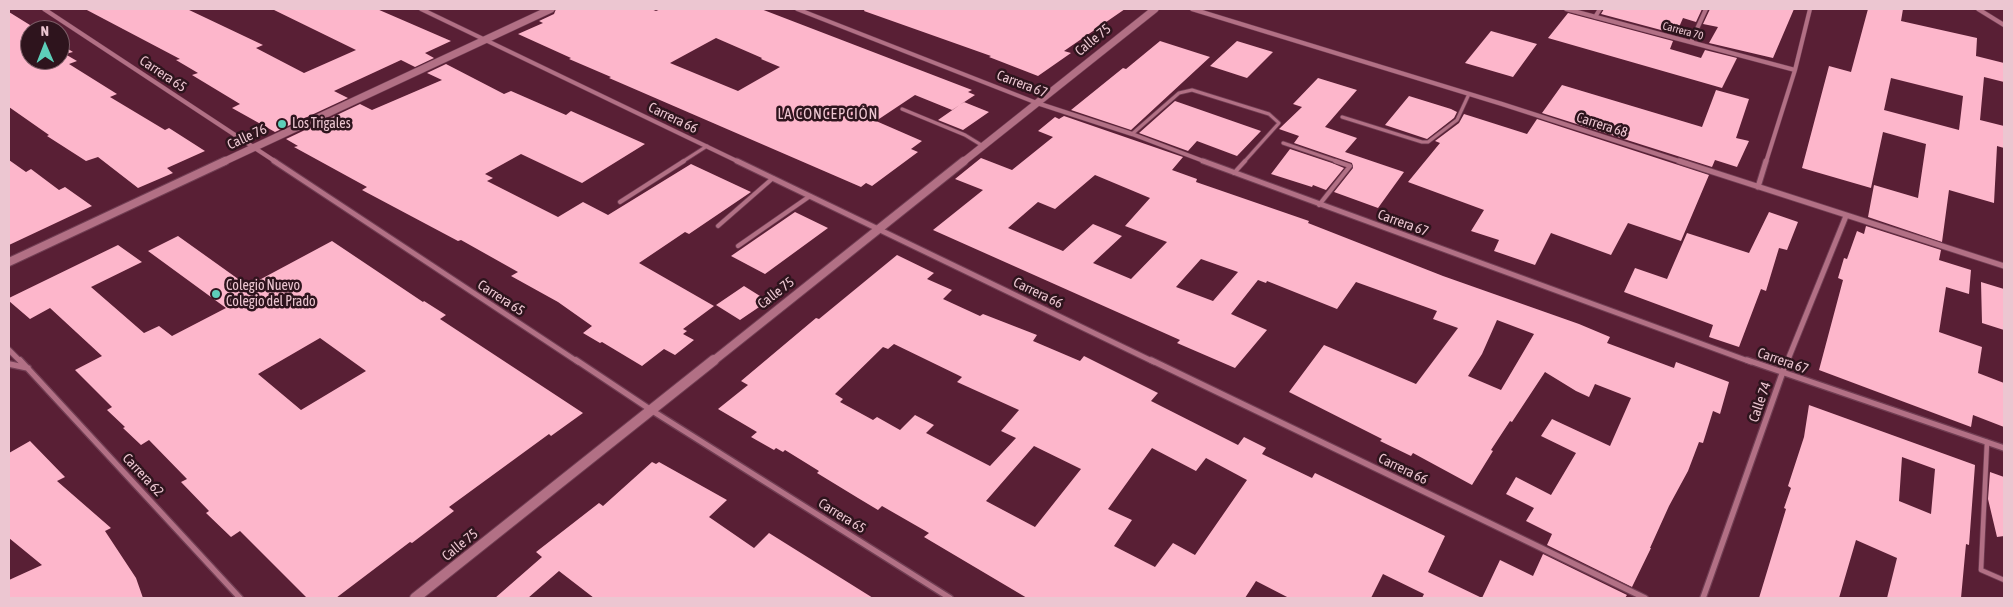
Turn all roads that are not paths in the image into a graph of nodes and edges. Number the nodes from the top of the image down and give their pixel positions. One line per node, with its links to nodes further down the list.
1 (44, 9): 25 (street, Carrera 65)
2 (421, 9): 14 (street, Carrera 66)
3 (551, 9): 14 (street, Calle 76)
4 (797, 9): 18 (street, Carrera 67)
5 (1155, 9): 18 (street, Calle 75)
6 (1192, 9): 17 (street, Carrera 68)
7 (1566, 9): 12 (street, Carrera 70)
8 (1600, 9): 12 (street)
9 (1706, 9): 15 (street)
10 (1810, 9): 16 (street)
11 (1978, 9): 13 (street)
12 (1595, 17): 15 (street, Carrera 70)
13 (2004, 25)
14 (485, 40): 23 (street, Carrera 66); 25 (street, Calle 76)
15 (1691, 42): 16 (street, Carrera 70)
16 (1795, 70): 28 (street)
17 (1469, 94): 20 (lane); 28 (street, Carrera 68)
18 (1037, 102): 21 (street, Carrera 67); 24 (street, Calle 75)
19 (902, 109): 24 (lane)
20 (1342, 117)
21 (1132, 134): 26 (street, Carrera 67); 26 (lane)
22 (1283, 143): 31 (lane)
23 (707, 146): 27 (street, Carrera 66); 30 (lane)
24 (983, 146): 34 (street, Calle 75)
25 (254, 148): 36 (street, Calle 76); 42 (street, Carrera 65)
26 (1234, 173): 31 (street, Carrera 67)
27 (773, 178): 29 (street, Carrera 66); 33 (lane)
28 (1758, 187): 32 (street, Carrera 68)
29 (810, 196): 34 (street, Carrera 66); 35 (lane)
30 (620, 202)
31 (1319, 205): 41 (street, Carrera 67)
32 (1846, 216): 37 (street, Carrera 68); 41 (street, Calle 74)
33 (718, 226)
34 (879, 229): 42 (street, Calle 75); 49 (street, Carrera 66)
35 (738, 246)
36 (9, 262)
37 (2004, 266)
38 (9, 350): 40 (street, Carrera 62)
39 (9, 364): 40 (street)
40 (28, 368): 46 (street, Carrera 62)
41 (1782, 372): 43 (street, Carrera 67); 50 (street, Calle 74)
42 (651, 410): 47 (street, Calle 75); 48 (street, Carrera 65)
43 (1988, 442): 44 (street, Carrera 67); 45 (lane)
44 (2004, 448)
45 (2004, 580)
46 (240, 598)
47 (415, 598)
48 (950, 598)
49 (1645, 598)
50 (1703, 598)

